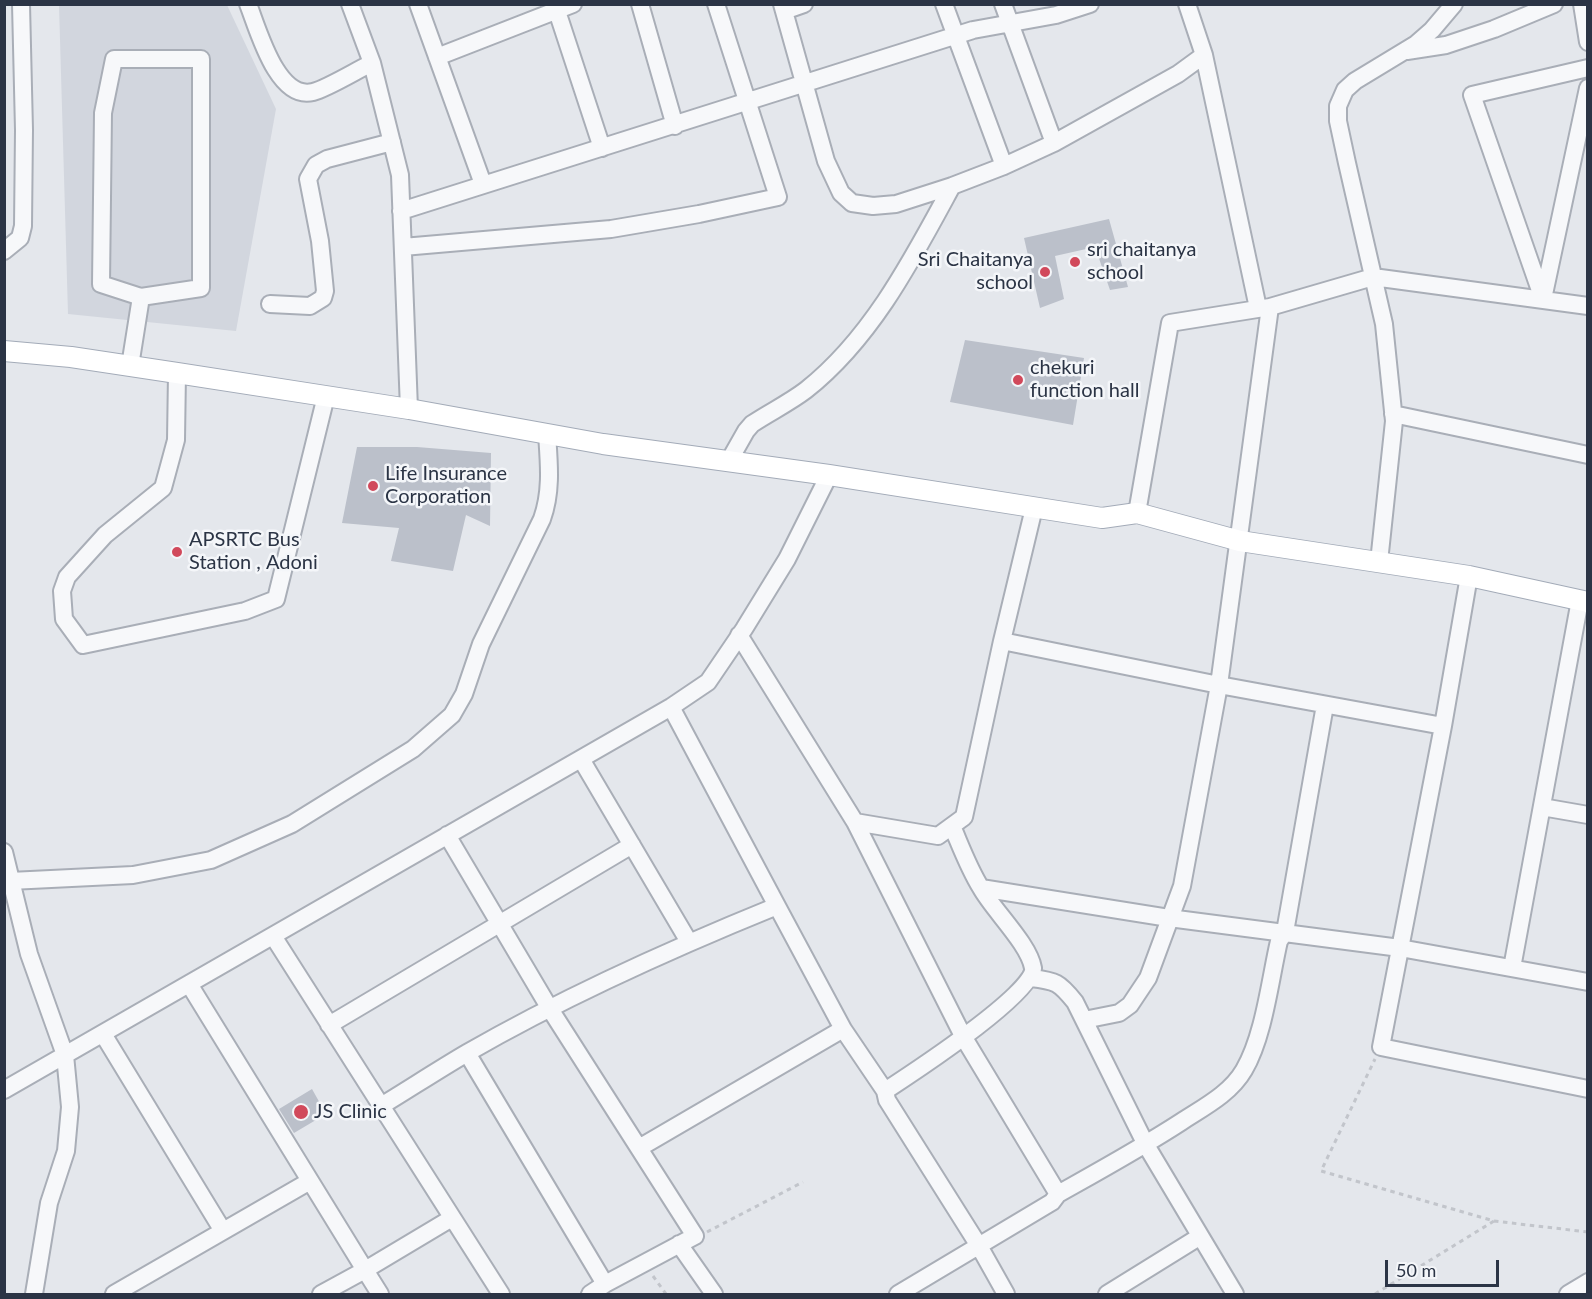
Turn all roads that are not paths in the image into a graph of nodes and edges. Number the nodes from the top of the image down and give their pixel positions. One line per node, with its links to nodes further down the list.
1 (21, 4): 38 (street)
2 (248, 4): 24 (street)
3 (350, 4): 24 (street)
4 (418, 4): 23 (street)
5 (573, 4): 17 (street)
6 (640, 4): 29 (street)
7 (717, 4): 28 (street)
8 (804, 4): 16 (street)
9 (944, 4): 19 (street)
10 (1003, 4): 18 (street)
11 (1090, 4): 18 (street)
12 (1187, 4): 22 (street)
13 (1454, 4): 21 (street)
14 (1554, 4): 21 (street)
15 (1582, 4): 20 (street)
16 (783, 8): 26 (street)
17 (557, 11): 23 (street); 32 (street)
18 (1010, 23): 19 (street); 31 (street)
19 (954, 36): 26 (street); 33 (street)
20 (1587, 42)
21 (1405, 51): 39 (street)
22 (1204, 55): 31 (street); 44 (street)
23 (437, 57): 34 (street)
24 (372, 63): 30 (street)
25 (1587, 68): 41 (street)
26 (805, 84): 28 (street); 35 (street)
27 (1587, 88): 41 (street)
28 (747, 103): 29 (street); 37 (street)
29 (675, 126): 32 (street)
30 (392, 142): 36 (street); 42 (street)
31 (1054, 143): 33 (street)
32 (602, 148): 34 (street)
33 (1004, 166): 35 (street)
34 (483, 184): 36 (street)
35 (952, 186): 53 (street)
36 (401, 211): 37 (street)
37 (403, 247): 49 (street)
38 (4, 251)
39 (1373, 277): 41 (street); 44 (street); 50 (street)
40 (141, 297): 40 (street); 46 (street)
41 (1543, 299): 43 (street)
42 (270, 304)
43 (1587, 306)
44 (1264, 307): 56 (street); 57 (street)
45 (4, 351): 46 (main road)
46 (130, 366): 47 (main road)
47 (177, 373): 48 (main road); 48 (street)
48 (326, 396): 49 (main road)
49 (409, 409): 51 (main road)
50 (1393, 414): 52 (street); 58 (street)
51 (548, 434): 53 (main road); 75 (street)
52 (1587, 455)
53 (729, 461): 54 (main road)
54 (829, 475): 55 (main road); 61 (street)
55 (1034, 508): 56 (main road); 62 (street)
56 (1137, 513): 57 (main road)
57 (1240, 541): 58 (main road); 63 (street)
58 (1379, 562): 59 (main road)
59 (1469, 576): 60 (main road); 66 (street)
60 (1584, 601): 68 (street)
61 (739, 635): 65 (street); 70 (street)
62 (1002, 641): 63 (street); 71 (street)
63 (1219, 685): 64 (street); 78 (street)
64 (1325, 705): 66 (street); 80 (street)
65 (671, 706): 67 (street); 77 (street)
66 (1443, 726): 83 (street)
67 (580, 759): 72 (street); 73 (street)
68 (1542, 807): 69 (street); 84 (street)
69 (1587, 815)
70 (855, 822): 71 (street); 93 (street)
71 (952, 826): 76 (street)
72 (447, 835): 79 (street); 81 (street)
73 (632, 846): 79 (street); 82 (street)
74 (4, 852): 75 (street)
75 (10, 881): 95 (street)
76 (981, 888): 78 (street); 85 (street)
77 (777, 906): 82 (street); 91 (street)
78 (1169, 918): 80 (street); 89 (street)
79 (500, 925): 88 (street); 90 (street)
80 (1285, 932): 83 (street); 100 (street)
81 (273, 936): 87 (street); 90 (street)
82 (689, 942): 88 (street)
83 (1400, 948): 84 (street); 96 (street)
84 (1512, 968): 86 (street)
85 (1031, 978): 89 (street); 93 (street)
86 (1587, 982)
87 (189, 984): 92 (street); 102 (street)
88 (550, 1009): 94 (street); 101 (street)
89 (1084, 1020): 100 (street)
90 (329, 1025): 99 (street)
91 (843, 1029): 98 (street); 101 (street)
92 (103, 1034): 95 (street); 105 (street)
93 (964, 1038): 98 (street); 103 (street)
94 (467, 1053): 99 (street); 111 (street)
95 (65, 1055): 97 (street); 112 (street)
96 (1587, 1089)
97 (4, 1090)
98 (885, 1091): 108 (street)
99 (381, 1106): 104 (street)
100 (1146, 1145): 103 (street); 106 (street)
101 (639, 1148): 107 (street)
102 (310, 1180): 105 (street); 109 (street)
103 (1058, 1194): 108 (street)
104 (452, 1218): 109 (street); 116 (street)
105 (223, 1231): 113 (street)
106 (1199, 1237): 121 (street); 122 (street)
107 (680, 1244): 111 (street); 118 (street)
108 (979, 1246): 119 (street); 120 (street)
109 (365, 1270): 114 (street); 115 (street)
110 (1587, 1282): 123 (street)
111 (605, 1284): 117 (street)
112 (34, 1294)
113 (114, 1294)
114 (321, 1294)
115 (380, 1294)
116 (501, 1294)
117 (590, 1294)
118 (714, 1294)
119 (898, 1294)
120 (1006, 1294)
121 (1107, 1294)
122 (1235, 1294)
123 (1568, 1294)

